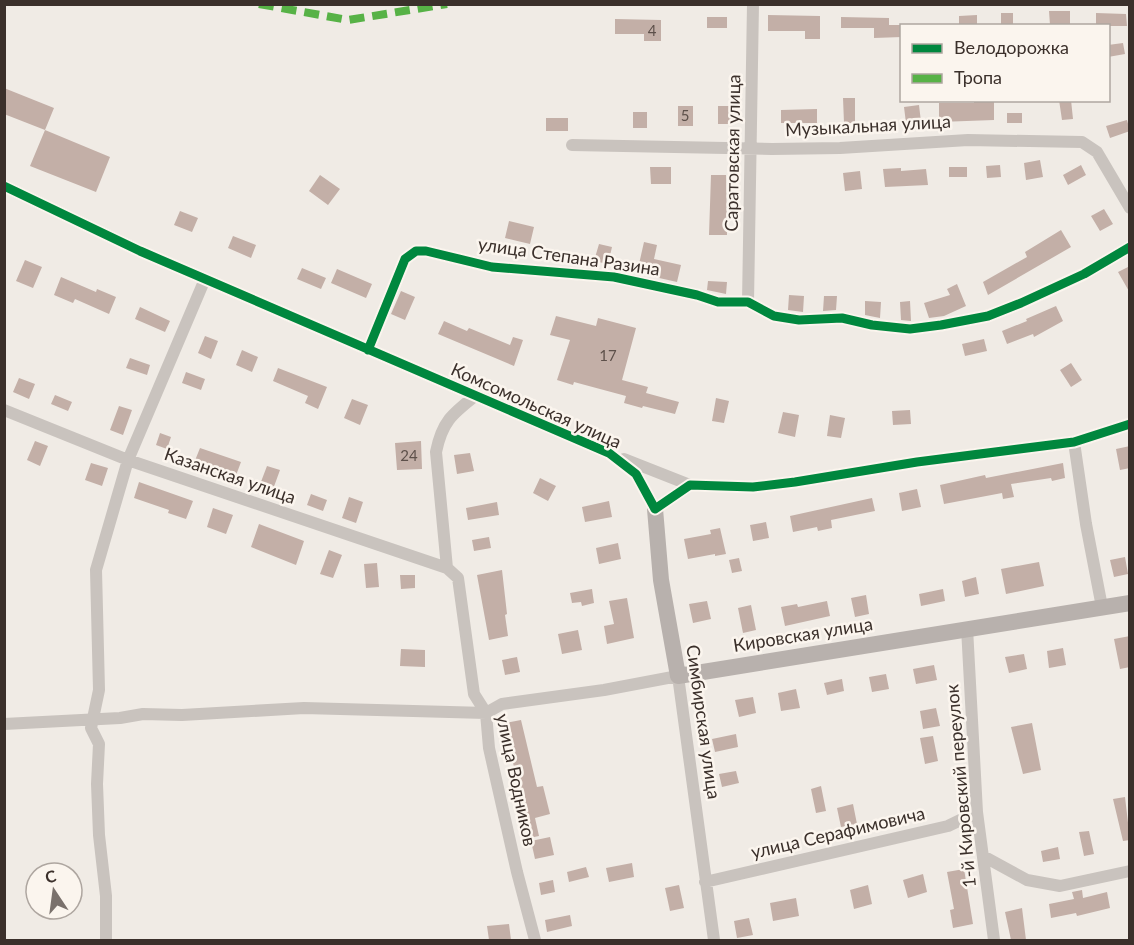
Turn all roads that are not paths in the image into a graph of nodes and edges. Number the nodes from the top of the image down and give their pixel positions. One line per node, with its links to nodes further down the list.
1 (753, 4): 3 (street, Саратовская улица)
2 (572, 145): 3 (street, Музыкальная улица)
3 (752, 147): 5 (street, Музыкальная улица); 8 (street, Саратовская улица)
4 (4, 186): 7 (street, Комсомольская улица)
5 (1130, 208)
6 (1130, 247): 8 (street, улица Степана Разина)
7 (205, 279): 9 (street, Комсомольская улица); 15 (street)
8 (748, 302): 9 (street, улица Степана Разина)
9 (368, 350): 10 (street, Комсомольская улица)
10 (475, 396): 14 (street, Комсомольская улица); 18 (street, улица Водников)
11 (4, 410): 15 (street, Казанская улица)
12 (1130, 424): 13 (street)
13 (1074, 442): 16 (street); 20 (street)
14 (609, 453): 16 (street); 17 (street, Комсомольская улица)
15 (128, 460): 18 (street, Казанская улица); 24 (street)
16 (690, 484): 17 (street)
17 (654, 508): 22 (main road, Симбирская улица)
18 (447, 567): 23 (street, улица Водников)
19 (1130, 603): 20 (main road, Кировская улица)
20 (1102, 607): 21 (main road, Кировская улица)
21 (967, 628): 22 (main road, Кировская улица); 26 (street, 1-й Кировский переулок)
22 (678, 676): 23 (street, Кировская улица); 29 (street, Симбирская улица)
23 (486, 713): 24 (street); 31 (street, улица Водников)
24 (93, 719): 25 (street); 30 (street)
25 (4, 724)
26 (977, 812): 27 (street, 1-й Кировский переулок); 29 (street, улица Серафимовича)
27 (983, 856): 28 (street); 33 (street, 1-й Кировский переулок)
28 (1130, 871)
29 (705, 882): 32 (street, Симбирская улица)
30 (106, 940)
31 (535, 940)
32 (714, 940)
33 (994, 940)

